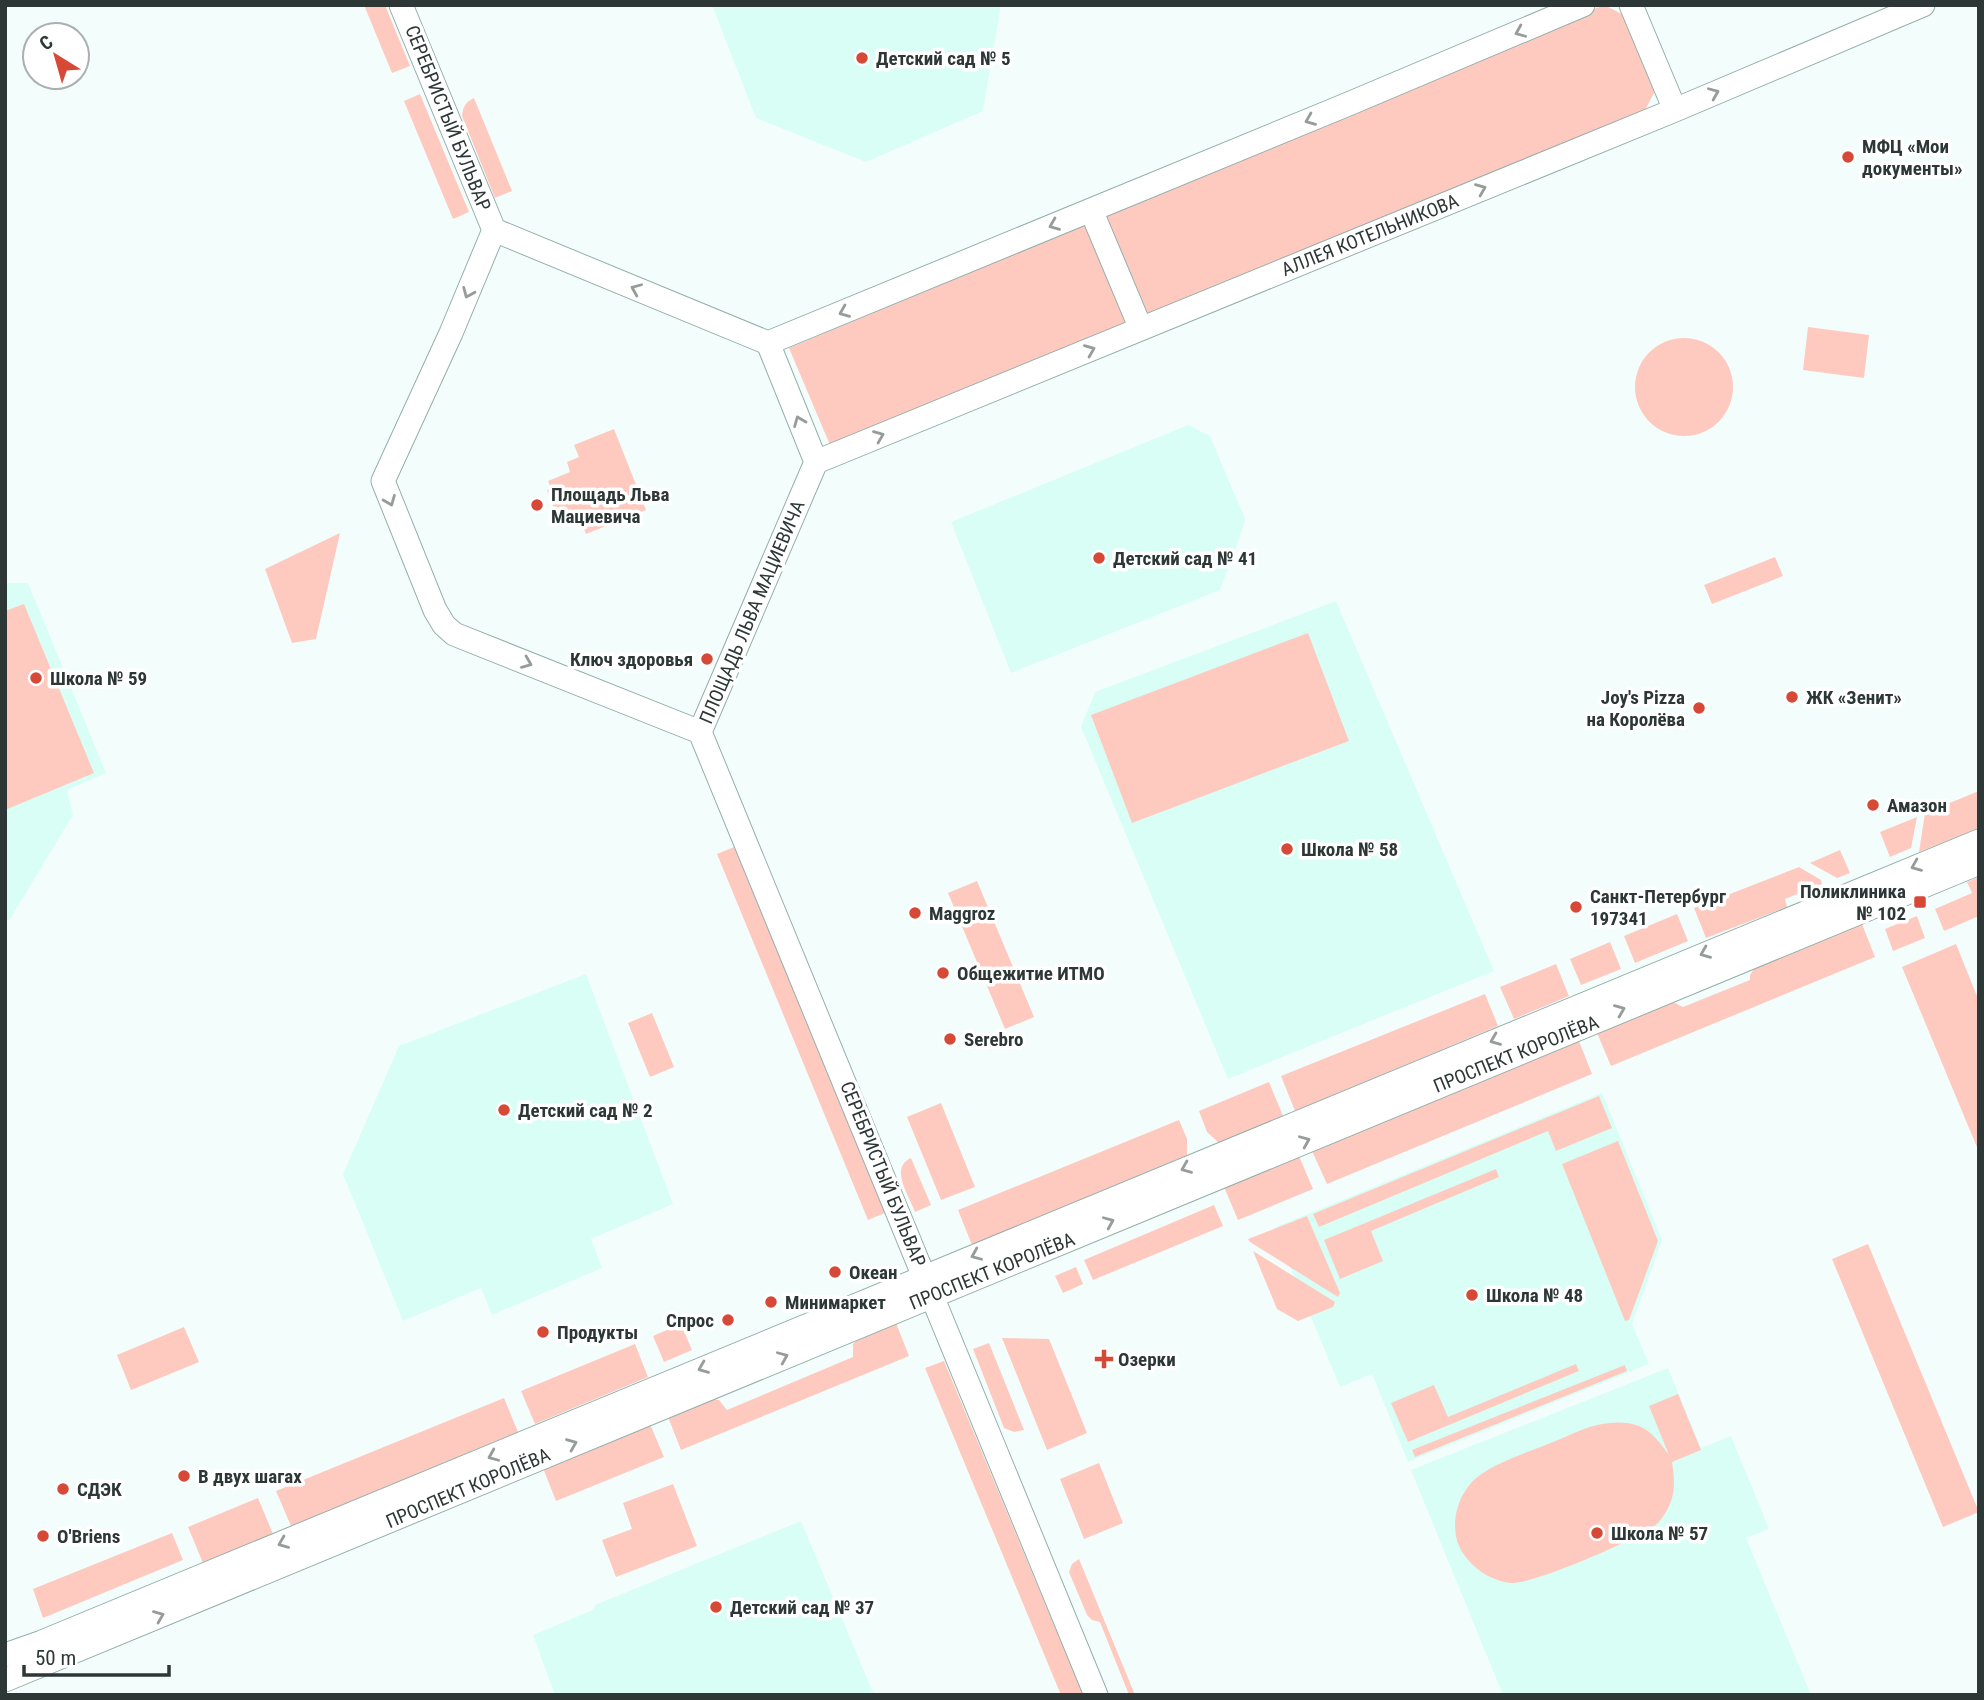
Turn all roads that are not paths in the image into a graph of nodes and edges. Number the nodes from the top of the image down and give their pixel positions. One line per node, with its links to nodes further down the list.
1 (401, 5): 7 (street, СЕРЕБРИСТЫЙ БУЛЬВАР)
2 (1583, 5): 6 (street, one-way to 6)
3 (1631, 5): 5 (street)
4 (1923, 5): 5 (street, АЛЛЕЯ КОТЕЛЬНИКОВА, one-way to 4)
5 (1675, 110): 8 (street, АЛЛЕЯ КОТЕЛЬНИКОВА, one-way to 5)
6 (1091, 210): 8 (street); 9 (street, one-way to 9)
7 (494, 230): 9 (street, one-way to 7); 11 (street, ПЛОЩАДЬ ЛЬВА МАЦИЕВИЧА, one-way to 11)
8 (1141, 329): 10 (street, АЛЛЕЯ КОТЕЛЬНИКОВА, one-way to 8)
9 (768, 343): 10 (street, one-way to 9)
10 (816, 462): 11 (street, ПЛОЩАДЬ ЛЬВА МАЦИЕВИЧА)
11 (700, 732): 14 (street, СЕРЕБРИСТЫЙ БУЛЬВАР)
12 (1979, 841): 14 (street, ПРОСПЕКТ КОРОЛЁВА, one-way to 14)
13 (1979, 863): 14 (street, ПРОСПЕКТ КОРОЛЁВА, one-way to 13)
14 (929, 1286): 15 (street, ПРОСПЕКТ КОРОЛЁВА, one-way to 15); 16 (street, ПРОСПЕКТ КОРОЛЁВА, one-way to 14); 17 (street, СЕРЕБРИСТЫЙ БУЛЬВАР)
15 (5, 1655)
16 (5, 1680)
17 (1096, 1695)

